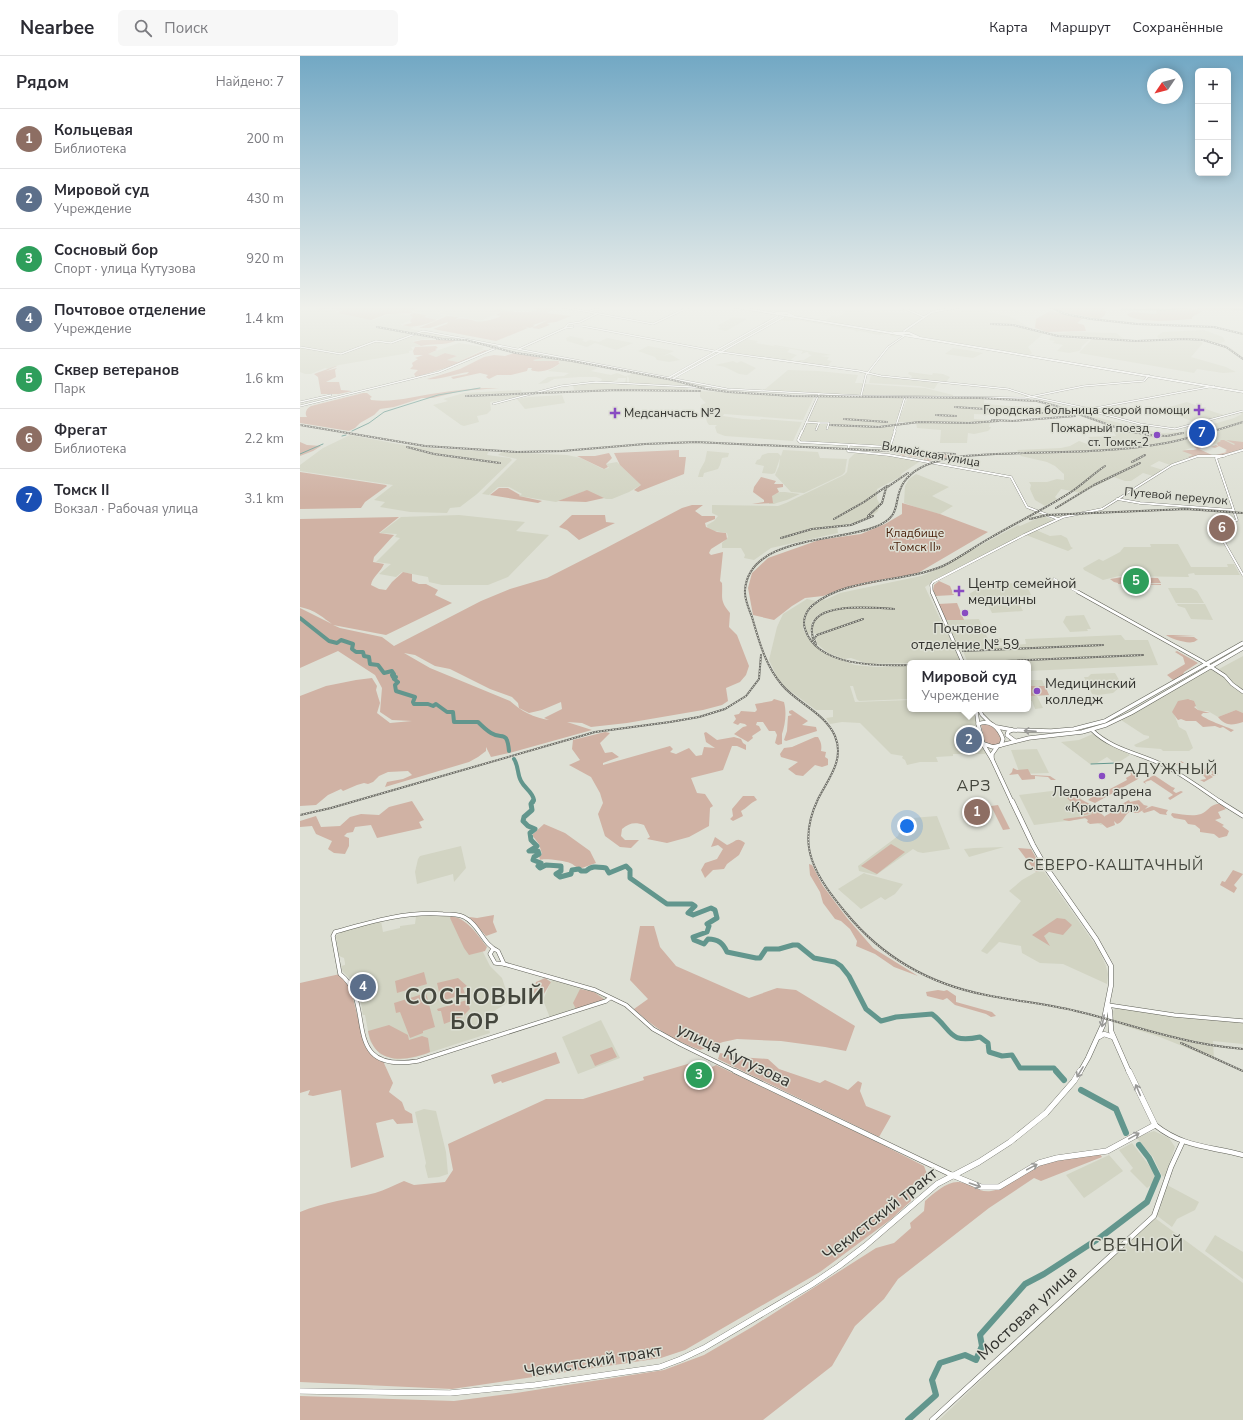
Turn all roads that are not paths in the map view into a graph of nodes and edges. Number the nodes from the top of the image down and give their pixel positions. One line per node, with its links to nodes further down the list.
1 (442, 371): 19 (street)
2 (629, 371): 11 (street)
3 (682, 371): 11 (street)
4 (687, 371): 11 (street)
5 (851, 371): 9 (street)
6 (869, 371): 9 (street)
7 (1121, 371): 10 (main road)
8 (1122, 371): 10 (main road)
9 (867, 373): 22 (street); 24 (street)
10 (1148, 375): 12 (main road); 24 (street)
11 (672, 377): 13 (street)
12 (1200, 384): 14 (main road); 16 (street)
13 (712, 386): 15 (street); 17 (street)
14 (1213, 386): 16 (street); 18 (main road)
15 (709, 388): 17 (street); 27 (street)
16 (1202, 388): 29 (street)
17 (727, 389): 20 (street)
18 (1243, 391)
19 (342, 394): 21 (street); 25 (street)
20 (819, 394): 22 (street); 31 (street)
21 (324, 396): 25 (street); 26 (street)
22 (861, 396): 23 (street)
23 (905, 397): 24 (street); 35 (street)
24 (1033, 397): 29 (street)
25 (328, 398): 28 (street)
26 (300, 402)
27 (493, 404)
28 (300, 406)
29 (1092, 410): 30 (street)
30 (1243, 411)
31 (806, 422): 32 (street); 35 (street)
32 (819, 423): 33 (street); 34 (street)
33 (826, 429)
34 (816, 430)
35 (849, 445): 40 (street, Вилюйская улица)
36 (1243, 450): 37 (street)
37 (1224, 456): 38 (street); 39 (street)
38 (1117, 500): 39 (street, Путевой переулок); 40 (street)
39 (1233, 510): 41 (street)
40 (1058, 519): 45 (street)
41 (1243, 575)
42 (1054, 579): 46 (street)
43 (1243, 643): 46 (main road)
44 (1243, 648): 46 (main road)
45 (962, 660)
46 (1208, 665): 47 (main road); 48 (main road); 49 (street)
47 (1168, 686): 48 (main road); 50 (main road)
48 (1173, 688): 53 (main road)
49 (1243, 692)
50 (1126, 710): 53 (main road); 57 (main road, one-way to 57)
51 (976, 712): 55 (street)
52 (980, 712): 54 (street)
53 (1131, 713): 58 (main road)
54 (990, 723): 55 (main road); 56 (main road)
55 (978, 724): 60 (main road)
56 (994, 725): 57 (main road); 61 (main road)
57 (1013, 730): 59 (main road)
58 (1092, 730): 59 (main road); 63 (street)
59 (1016, 741): 61 (main road)
60 (983, 744): 61 (main road); 62 (main road)
61 (999, 746): 62 (main road)
62 (992, 759): 67 (main road)
63 (1243, 816)
64 (493, 949): 65 (street); 65 (street, улица Кутузова); 66 (street)
65 (504, 964): 66 (street, улица Кутузова)
66 (610, 998): 74 (street, улица Кутузова)
67 (1108, 1005): 68 (street); 69 (main road, Чекистский тракт, one-way to 69); 70 (main road)
68 (1243, 1021)
69 (1098, 1038): 70 (main road); 74 (main road, Чекистский тракт, one-way to 74)
70 (1114, 1038): 71 (main road, one-way to 70)
71 (1156, 1125): 72 (street); 74 (main road, one-way to 71)
72 (1182, 1143): 73 (street); 76 (street, Мостовая улица)
73 (1243, 1155)
74 (952, 1175): 75 (main road, Чекистский тракт)
75 (300, 1390)
76 (932, 1420)

